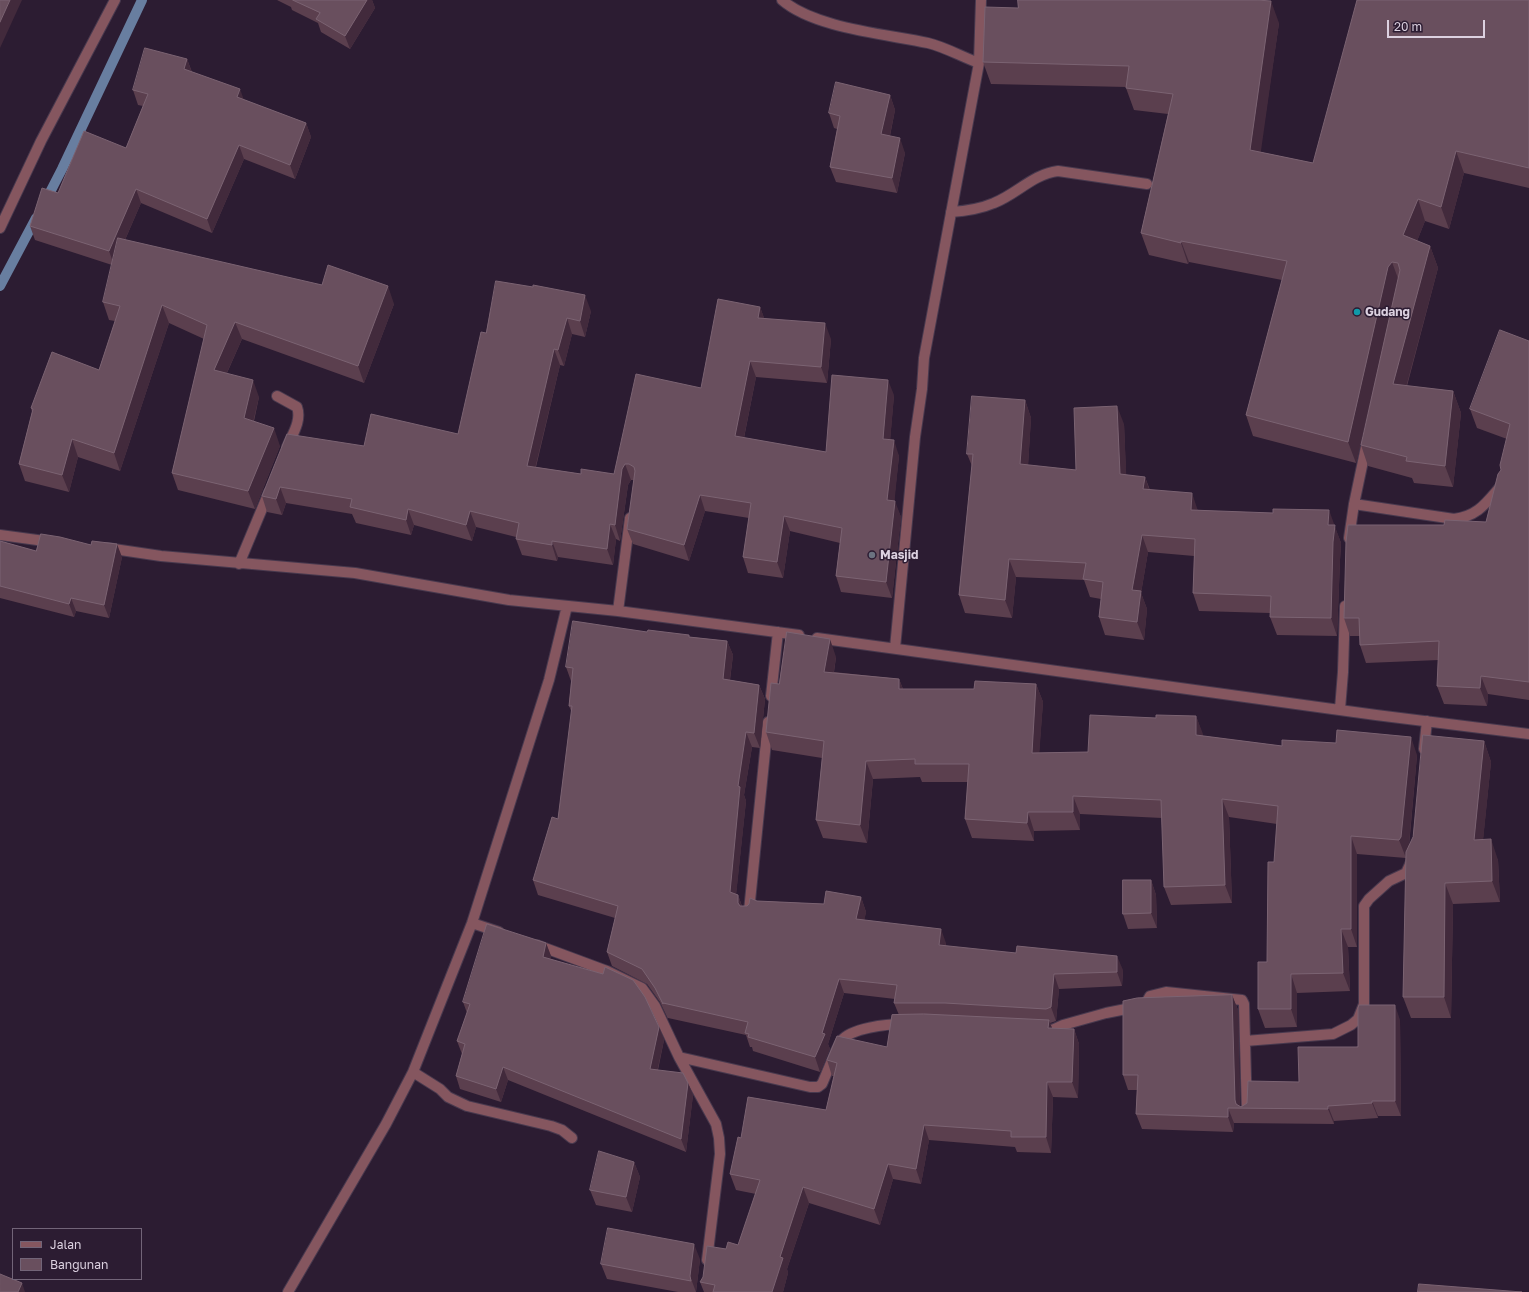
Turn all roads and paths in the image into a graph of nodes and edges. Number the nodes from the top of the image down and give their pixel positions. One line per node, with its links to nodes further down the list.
1 (114, 0): 7 (street)
2 (782, 0): 4 (street)
3 (981, 0): 4 (street)
4 (979, 63): 6 (street)
5 (1147, 184): 6 (street)
6 (951, 212): 24 (street)
7 (0, 228)
8 (277, 396): 10 (street)
9 (1370, 432): 13 (street)
10 (284, 456)
11 (272, 485): 19 (street)
12 (1501, 486): 13 (street)
13 (1354, 504): 17 (street)
14 (631, 509): 22 (street)
15 (0, 535): 16 (street)
16 (66, 544)
17 (1348, 545)
18 (96, 547): 19 (street)
19 (239, 564): 21 (street)
20 (1345, 596): 25 (street)
21 (567, 606): 22 (street); 31 (street)
22 (618, 612): 23 (street)
23 (778, 632): 24 (street); 30 (street)
24 (895, 648): 25 (street)
25 (1340, 710): 26 (street)
26 (1427, 721): 27 (street); 28 (street)
27 (1529, 734)
28 (1423, 759)
29 (1415, 849): 36 (street)
30 (749, 915)
31 (472, 923): 32 (street); 38 (street)
32 (508, 935)
33 (529, 942): 37 (street)
34 (914, 1023): 37 (street)
35 (1032, 1028): 36 (street)
36 (1245, 1041): 39 (street)
37 (679, 1057): 41 (street)
38 (412, 1072): 40 (street); 42 (street)
39 (1247, 1115)
40 (572, 1138)
41 (705, 1270)
42 (288, 1292)

